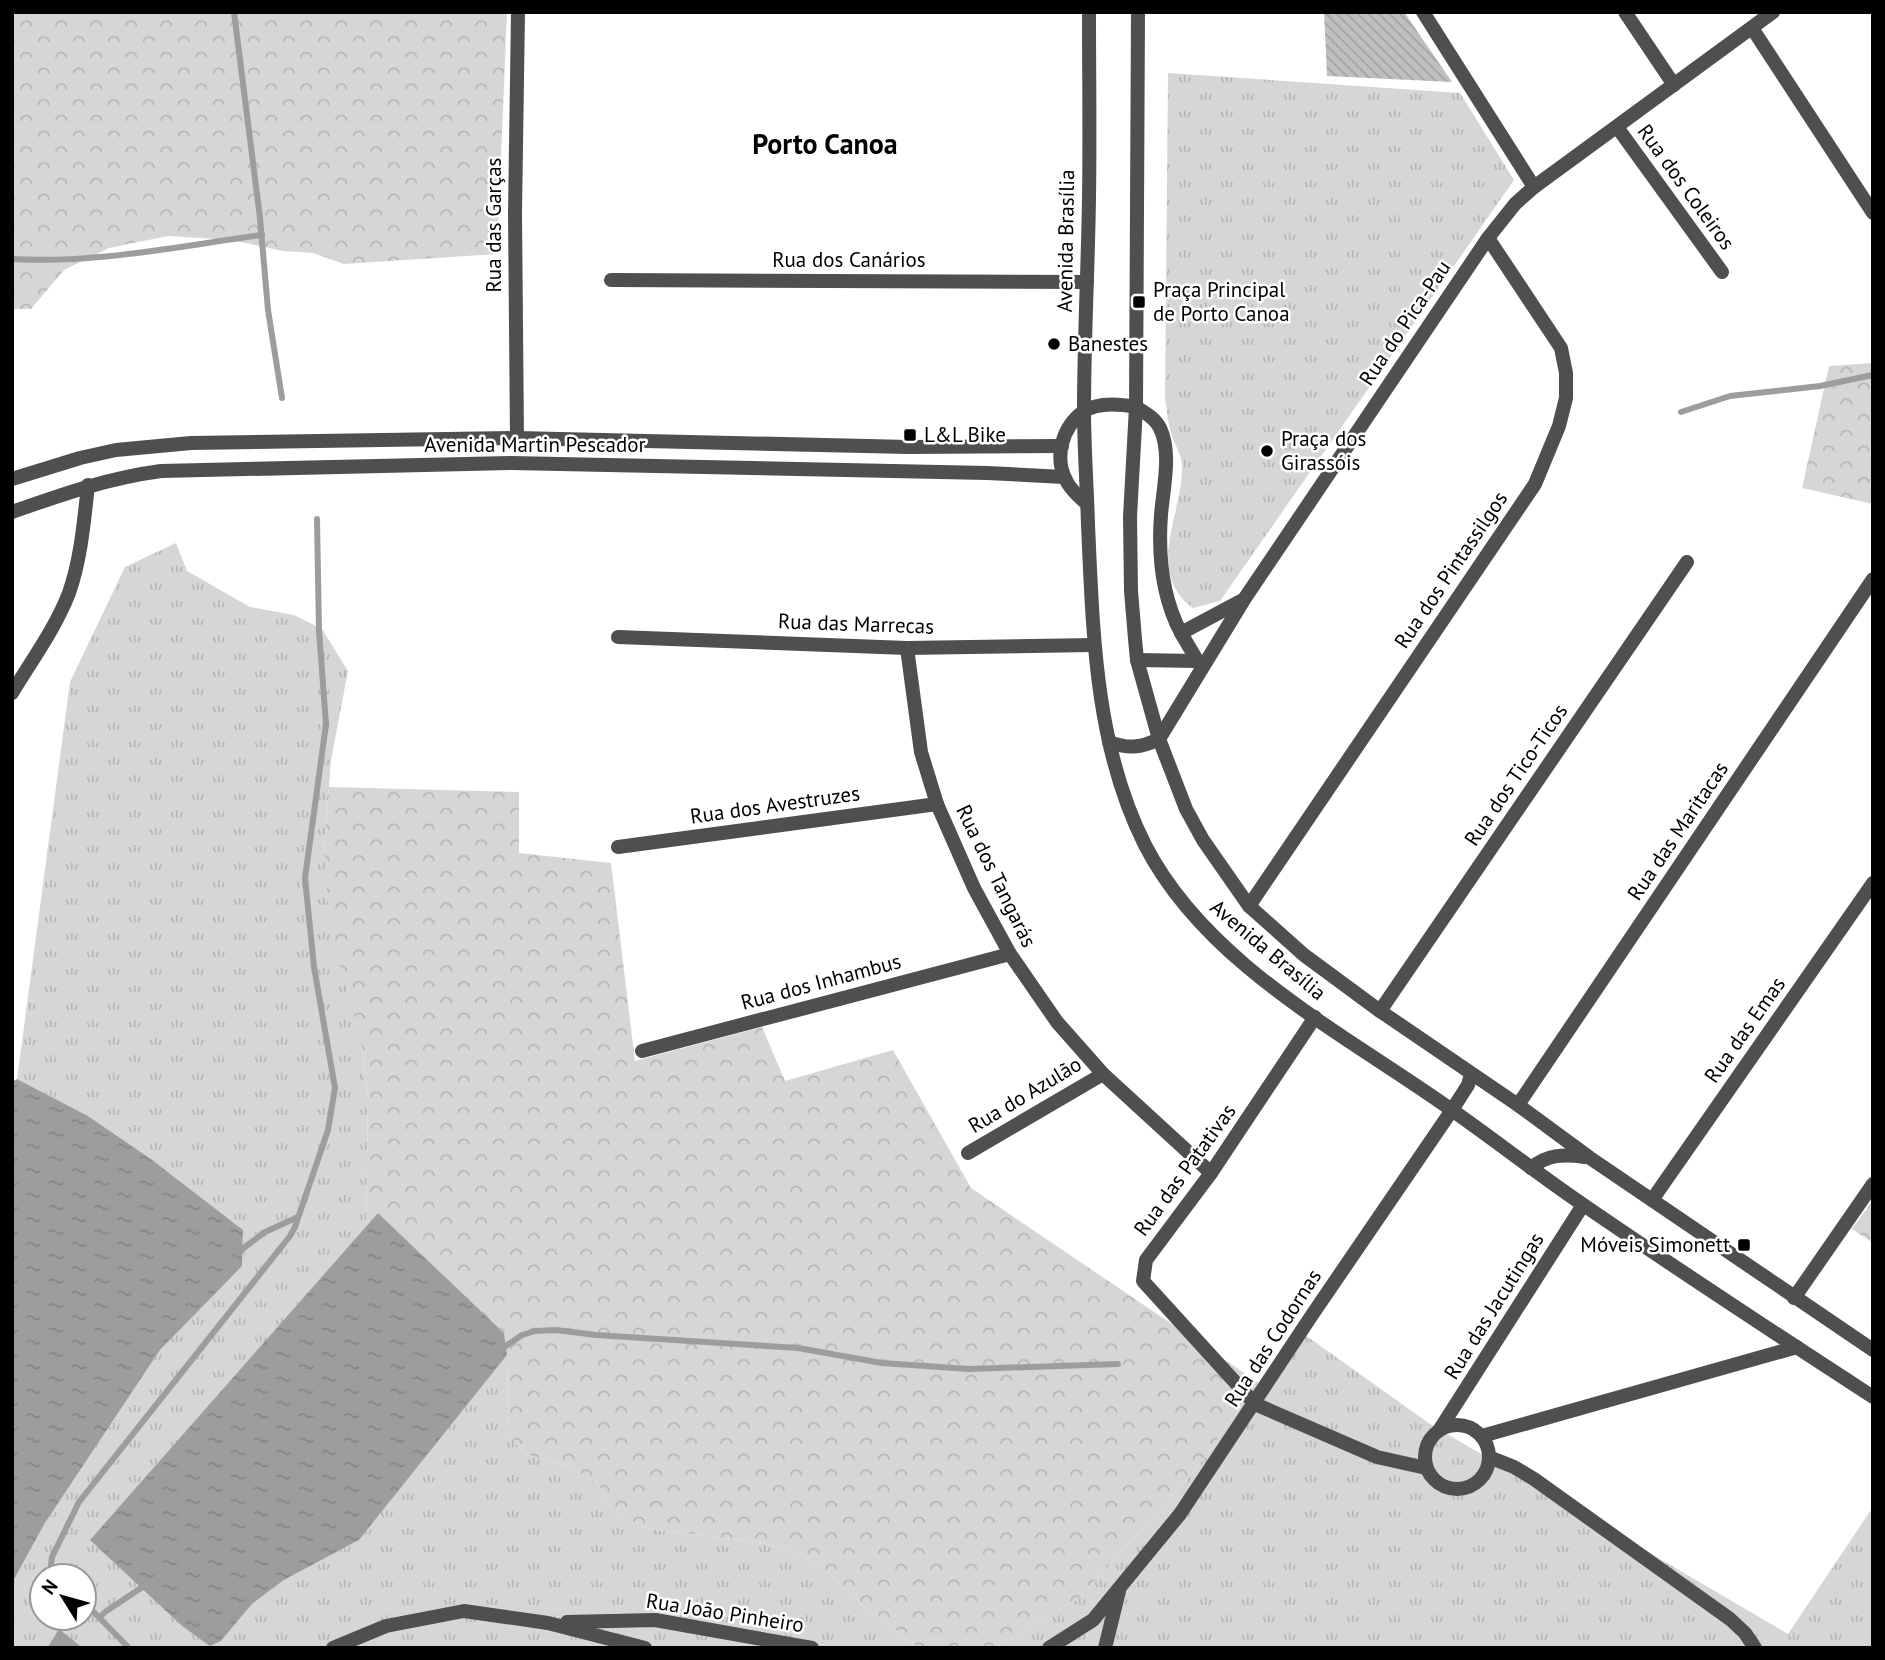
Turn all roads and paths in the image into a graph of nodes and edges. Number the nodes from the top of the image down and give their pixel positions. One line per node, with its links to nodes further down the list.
1 (518, 12): 18 (street, Rua das Garças)
2 (1089, 12): 15 (street, Avenida Brasília)
3 (1138, 12): 16 (street, Avenida Brasília)
4 (1423, 12): 10 (street)
5 (1625, 12): 8 (street)
6 (1773, 12): 7 (street, Rua do Pica-Pau)
7 (1752, 28): 8 (street, Rua do Pica-Pau); 11 (street)
8 (1674, 85): 9 (street, Rua do Pica-Pau)
9 (1617, 127): 10 (street, Rua do Pica-Pau); 13 (street, Rua dos Coleiros)
10 (1534, 187): 12 (street, Rua do Pica-Pau)
11 (1873, 213)
12 (1488, 238): 27 (street, Rua do Pica-Pau); 40 (street, Rua dos Pintassilgos)
13 (1722, 272)
14 (611, 280): 15 (street, Rua dos Canários)
15 (1087, 282): 17 (street, Avenida Brasília)
16 (1136, 407): 17 (street); 28 (street); 32 (street, Avenida Brasília)
17 (1084, 411): 19 (street); 23 (street, Avenida Brasília)
18 (517, 439): 19 (street, Avenida Martin Pescador); 21 (street, Avenida Martin Pescador)
19 (1062, 446): 20 (street)
20 (1064, 477): 22 (street, Avenida Martin Pescador); 23 (street)
21 (12, 480)
22 (89, 485): 24 (street, Avenida Martin Pescador); 34 (street)
23 (1087, 504): 30 (street, Avenida Brasília)
24 (12, 512)
25 (1687, 562): 42 (street, Rua dos Tico-Ticos)
26 (1873, 579): 47 (street, Rua das Maritacas)
27 (1245, 598): 28 (street); 33 (street, Rua do Pica-Pau)
28 (1181, 633): 33 (street)
29 (618, 637): 31 (street, Rua das Marrecas)
30 (1093, 645): 31 (street, Rua das Marrecas); 36 (street, Avenida Brasília)
31 (907, 648): 37 (street, Rua dos Tangarás)
32 (1137, 660): 33 (street); 35 (street, Avenida Brasília)
33 (1199, 665): 35 (street, Rua do Pica-Pau)
34 (12, 693)
35 (1159, 739): 36 (street); 40 (street, Avenida Brasília)
36 (1110, 742): 43 (street, Avenida Brasília)
37 (937, 804): 38 (street, Rua dos Avestruzes); 41 (street, Rua dos Tangarás)
38 (618, 847)
39 (1873, 883): 54 (street, Rua das Emas)
40 (1249, 906): 42 (street, Avenida Brasília)
41 (1010, 954): 44 (street, Rua dos Inhambus); 45 (street, Rua dos Tangarás)
42 (1380, 1011): 46 (street, Avenida Brasília)
43 (1315, 1017): 48 (street, Avenida Brasília); 52 (street, Rua das Patativas)
44 (642, 1051)
45 (1103, 1073): 49 (street, Rua do Azulão); 52 (street, Rua dos Tangarás)
46 (1471, 1074): 47 (street, Avenida Brasília); 48 (street, Rua das Codornas)
47 (1518, 1105): 50 (street, Avenida Brasília)
48 (1452, 1110): 51 (street, Avenida Brasília); 60 (street, Rua das Codornas)
49 (968, 1153)
50 (1590, 1158): 51 (street); 54 (street, Avenida Brasília)
51 (1531, 1168): 55 (street, Avenida Brasília)
52 (1212, 1173): 60 (street, Rua das Patativas)
53 (1873, 1184): 56 (street)
54 (1652, 1200): 56 (street, Avenida Brasília)
55 (1583, 1205): 57 (street, Avenida Brasília); 61 (street, Rua das Jacutingas)
56 (1794, 1298): 58 (street, Avenida Brasília)
57 (1797, 1348): 59 (street, Avenida Brasília); 62 (street)
58 (1873, 1350)
59 (1873, 1397)
60 (1255, 1405): 64 (street); 65 (street, Rua das Codornas)
61 (1440, 1429): 62 (street); 64 (street)
62 (1482, 1436): 63 (street)
63 (1489, 1457): 64 (street); 72 (street)
64 (1426, 1468)
65 (1122, 1583): 70 (street, Rua das Codornas); 71 (street, Rua das Codornas)
66 (548, 1623): 67 (street, Rua João Pinheiro); 68 (street, Rua João Pinheiro); 69 (street, Rua João Pinheiro)
67 (333, 1648)
68 (645, 1648)
69 (812, 1648)
70 (1049, 1648)
71 (1105, 1648)
72 (1755, 1648)

